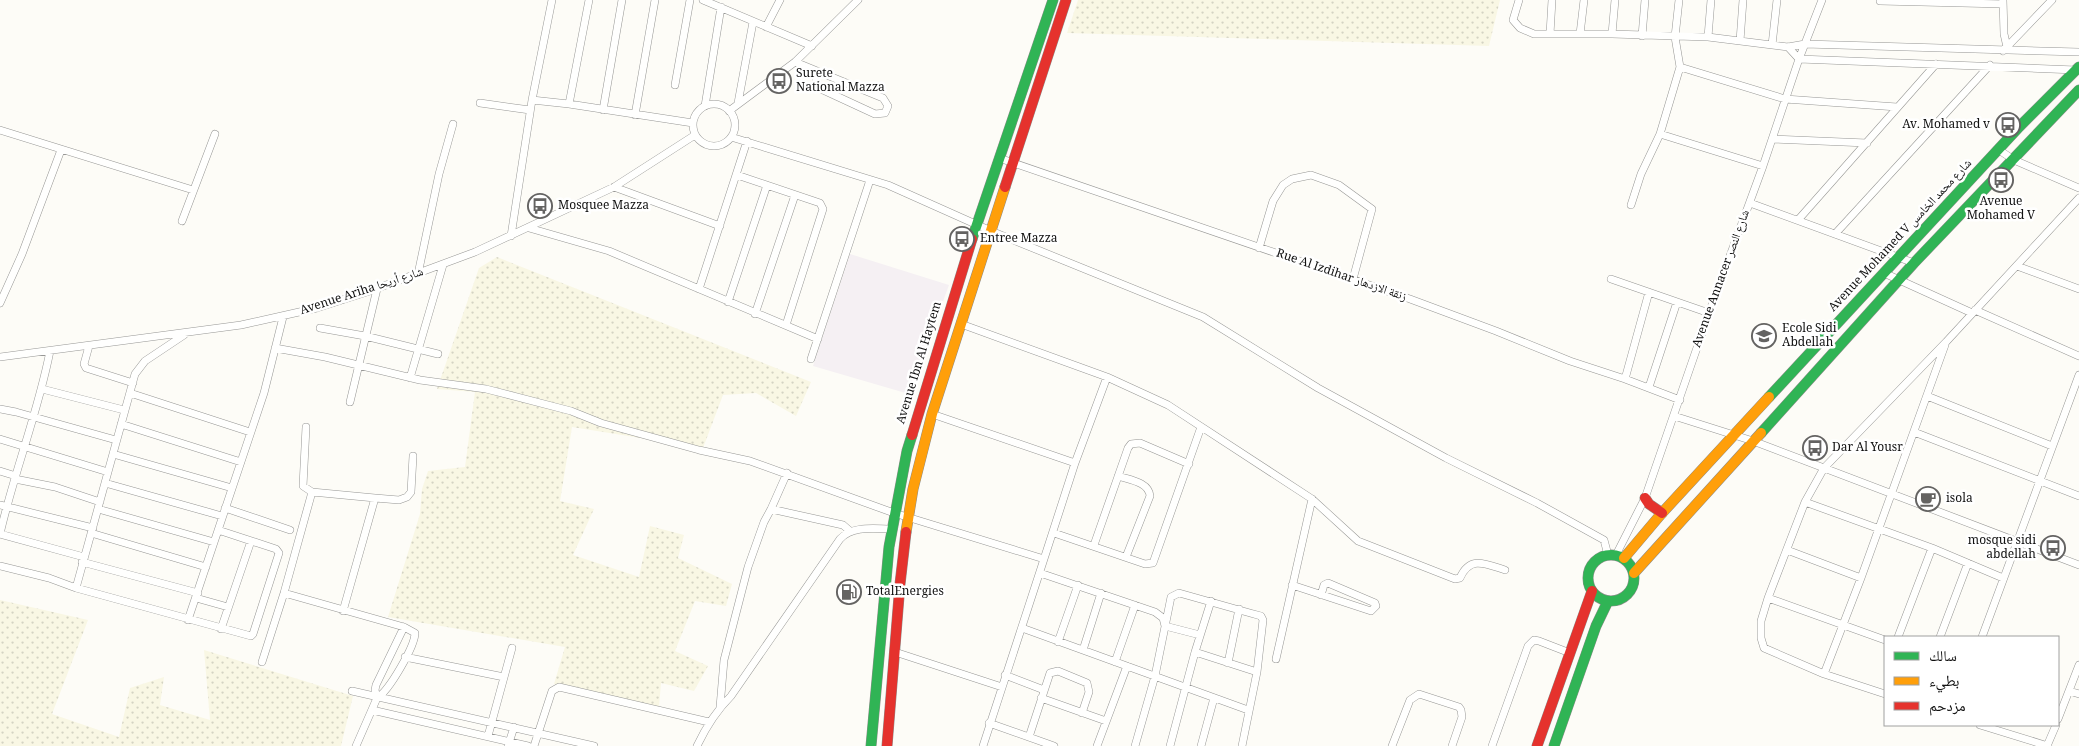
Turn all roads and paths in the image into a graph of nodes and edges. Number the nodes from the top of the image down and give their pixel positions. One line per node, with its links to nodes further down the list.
1 (552, 0): 50 (street)
2 (589, 0): 54 (street)
3 (622, 0): 58 (street)
4 (655, 0): 60 (street)
5 (690, 0): 48 (street)
6 (703, 0): 25 (street)
7 (780, 0): 27 (street)
8 (858, 0): 37 (street)
9 (1052, 0): 73 (street, Avenue Ibn Al Haytem)
10 (1066, 0): 75 (street)
11 (1518, 0): 28 (street)
12 (1552, 0): 28 (street)
13 (1584, 0): 29 (street)
14 (1615, 0): 30 (street)
15 (1645, 0): 31 (street)
16 (1678, 0): 32 (street)
17 (1711, 0): 33 (street)
18 (1743, 0): 34 (street)
19 (1778, 0): 35 (street)
20 (1822, 0): 36 (street, Avenue Annacer شارع النصر)
21 (2052, 0): 39 (street)
22 (1880, 1): 23 (street)
23 (1924, 1): 24 (street)
24 (2003, 2): 39 (street)
25 (721, 7): 26 (street); 55 (street)
26 (754, 22): 27 (street); 53 (street)
27 (766, 27): 37 (street)
28 (1550, 34): 29 (street)
29 (1580, 34): 30 (street)
30 (1612, 34): 31 (street)
31 (1642, 36): 32 (street)
32 (1675, 37): 33 (street); 45 (street)
33 (1708, 38): 34 (street)
34 (1740, 41): 35 (street)
35 (1772, 44): 38 (street)
36 (1805, 44): 38 (street); 39 (street); 41 (street, Avenue Annacer شارع النصر)
37 (812, 46): 42 (street)
38 (1788, 47): 41 (street)
39 (2005, 49): 40 (street)
40 (2079, 52)
41 (1799, 59): 43 (street); 51 (street, Avenue Annacer شارع النصر)
42 (795, 62): 47 (street); 53 (street)
43 (1936, 64): 44 (street); 56 (street)
44 (1990, 65): 46 (street); 93 (street)
45 (1680, 67): 51 (street); 65 (street)
46 (2078, 69): 72 (street, Avenue Mohamed V شارع محمد الخامس)
47 (816, 70): 47 (street)
48 (675, 85)
49 (2079, 90): 74 (street)
50 (532, 100): 54 (street); 57 (street)
51 (1784, 100): 56 (street); 68 (street, Avenue Annacer شارع النصر)
52 (480, 103): 57 (street)
53 (738, 103): 59 (street)
54 (569, 104): 58 (street)
55 (705, 106): 59 (street); 61 (street)
56 (1897, 107): 70 (street)
57 (530, 110): 94 (street)
58 (603, 110): 60 (street)
59 (729, 110): 67 (street)
60 (636, 114): 61 (street)
61 (693, 123): 66 (street)
62 (454, 124): 101 (street)
63 (0, 130): 71 (street)
64 (215, 134): 82 (street)
65 (1660, 134): 76 (street); 86 (street)
66 (695, 135): 67 (street); 80 (street, Avenue Ariha شارع أريحا)
67 (731, 137): 69 (street)
68 (1772, 139): 70 (street); 76 (street, Avenue Annacer شارع النصر)
69 (747, 141): 77 (street); 78 (street)
70 (1867, 143): 88 (street)
71 (61, 150): 82 (street); 109 (street)
72 (1999, 150): 74 (street); 96 (street, Avenue Mohamed V شارع محمد الخامس)
73 (999, 158): 75 (street, Rue Al Izdihar زنقة الازدهار); 89 (street, Avenue Ibn Al Haytem)
74 (2014, 160): 81 (street); 97 (street)
75 (1013, 163): 92 (street); 95 (street, Rue Al Izdihar زنقة الازدهار)
76 (1763, 166): 85 (street, Avenue Annacer شارع النصر)
77 (737, 175): 79 (street); 90 (street)
78 (870, 180): 89 (street); 121 (street)
79 (766, 186): 83 (street); 110 (street)
80 (614, 187): 90 (street); 91 (street, Avenue Ariha شارع أريحا)
81 (2079, 188)
82 (193, 190): 87 (street)
83 (795, 195): 114 (street); 117 (street)
84 (2079, 198): 99 (street)
85 (1750, 203): 88 (street); 113 (street, Avenue Annacer شارع النصر)
86 (1631, 205)
87 (182, 220)
88 (1798, 220): 93 (street)
89 (977, 224): 92 (street); 184 (street, Avenue Ibn Al Haytem)
90 (720, 226): 106 (street)
91 (529, 228): 94 (street, Avenue Ariha شارع أريحا); 106 (street)
92 (991, 231): 116 (street); 202 (street)
93 (1835, 234): 96 (street)
94 (511, 236): 98 (street, Avenue Ariha شارع أريحا)
95 (1259, 248): 102 (street, Rue Al Izdihar زنقة الازدهار); 102 (street)
96 (1898, 258): 97 (street); 100 (street, Avenue Mohamed V شارع محمد الخامس)
97 (1914, 263): 104 (street)
98 (443, 265): 101 (street, Avenue Ariha شارع أريحا); 125 (street)
99 (2017, 266): 107 (street); 112 (street)
100 (1884, 272): 104 (street); 153 (street, Avenue Mohamed V شارع محمد الخامس)
101 (418, 274): 105 (street, Avenue Ariha شارع أريحا)
102 (1353, 279): 135 (street, Rue Al Izdihar زنقة الازدهار)
103 (1611, 279): 108 (street)
104 (1900, 280): 112 (street); 156 (street)
105 (377, 288): 115 (street, Avenue Ariha شارع أريحا); 120 (street)
106 (699, 288): 110 (street)
107 (2079, 289)
108 (1649, 292): 111 (street); 135 (street)
109 (0, 302)
110 (728, 302): 114 (street)
111 (1677, 302): 113 (street); 137 (street)
112 (1974, 312): 122 (street); 128 (street)
113 (1709, 313): 141 (street, Avenue Annacer شارع النصر)
114 (755, 314): 117 (street)
115 (283, 317): 119 (street, Avenue Ariha شارع أريحا); 124 (street)
116 (961, 324): 133 (street); 145 (street)
117 (786, 325): 121 (street)
118 (320, 328): 120 (street)
119 (186, 333): 123 (street, Avenue Ariha شارع أريحا); 136 (street)
120 (365, 336): 125 (street); 131 (street)
121 (818, 339): 130 (street)
122 (1946, 342): 140 (street); 164 (street)
123 (89, 346): 126 (street, Avenue Ariha شارع أريحا); 136 (street)
124 (275, 348): 131 (street); 151 (street)
125 (418, 349): 127 (street); 134 (street)
126 (50, 351): 129 (street, Avenue Ariha شارع أريحا); 138 (street)
127 (438, 354)
128 (2079, 356)
129 (0, 357)
130 (811, 359)
131 (357, 365): 134 (street); 142 (street)
132 (2079, 376): 158 (street)
133 (1107, 377): 150 (street); 162 (street)
134 (410, 378): 167 (street)
135 (1625, 379): 137 (street, Rue Al Izdihar زنقة الازدهار)
136 (133, 383): 139 (street)
137 (1649, 387): 141 (street, Rue Al Izdihar زنقة الازدهار)
138 (42, 389): 144 (street); 147 (street)
139 (130, 393): 144 (street); 151 (street)
140 (1927, 396): 152 (street); 158 (street)
141 (1680, 400): 146 (street, Avenue Annacer شارع النصر)
142 (350, 402)
143 (0, 410): 147 (street)
144 (124, 410): 148 (street)
145 (932, 414): 162 (street); 187 (street)
146 (1674, 416): 153 (street); 177 (street, Avenue Annacer شارع النصر)
147 (34, 417): 155 (street); 157 (street)
148 (121, 424): 155 (street); 161 (street)
149 (306, 427): 173 (street)
150 (1201, 427): 163 (street); 178 (street)
151 (250, 432): 161 (street)
152 (1914, 432): 170 (street); 174 (street)
153 (1735, 435): 156 (street); 185 (street, Avenue Mohamed V شارع محمد الخامس)
154 (0, 439): 157 (street)
155 (116, 440): 159 (street)
156 (1753, 441): 164 (street); 212 (street)
157 (25, 446): 166 (street); 169 (street)
158 (2052, 446): 170 (street)
159 (113, 454): 166 (street); 172 (street)
160 (413, 456): 176 (street)
161 (240, 462): 172 (street)
162 (1075, 463): 194 (street)
163 (1189, 464): 168 (street); 203 (street)
164 (1824, 468): 174 (street); 179 (street)
165 (0, 472): 169 (street)
166 (108, 472): 171 (street)
167 (787, 473): 183 (street); 184 (street)
168 (1118, 476): 199 (street); 203 (street)
169 (15, 477): 180 (street); 181 (street)
170 (2039, 480): 175 (street); 198 (street)
171 (105, 483): 181 (street); 186 (street)
172 (232, 488): 182 (street)
173 (312, 492): 176 (street); 219 (street)
174 (1891, 494): 188 (street); 198 (street)
175 (2079, 496)
176 (375, 498): 229 (street)
177 (1645, 498): 185 (street); 202 (street, Avenue Annacer شارع النصر)
178 (1312, 500): 210 (street); 216 (street)
179 (1805, 502): 188 (street); 201 (street)
180 (3, 506): 192 (street); 195 (street)
181 (99, 506): 192 (street); 197 (street)
182 (225, 508): 186 (street); 191 (street)
183 (771, 509): 193 (street); 271 (street)
184 (894, 513): 187 (street); 189 (street, Avenue Ibn Al Haytem)
185 (1662, 513): 202 (street, Avenue Mohamed V شارع محمد الخامس)
186 (222, 516): 190 (street)
187 (908, 517): 204 (street); 244 (street)
188 (1878, 528): 200 (street); 213 (street)
189 (892, 529): 193 (street); 292 (street, Avenue Ibn Al Haytem)
190 (218, 530): 196 (street); 197 (street)
191 (290, 530)
192 (92, 531): 205 (street); 209 (street)
193 (850, 531): 271 (street)
194 (1054, 533): 199 (street); 204 (street)
195 (0, 534): 205 (street)
196 (251, 541): 227 (street); 235 (street)
197 (214, 542): 209 (street)
198 (2017, 543): 207 (street); 214 (street)
199 (1094, 545): 203 (street)
200 (1932, 548): 206 (street); 237 (street)
201 (1787, 550): 213 (street); 223 (street)
202 (1616, 556): 212 (street); 218 (street)
203 (1126, 557)
204 (1044, 559): 211 (street)
205 (83, 560): 217 (street); 221 (street)
206 (1968, 564): 214 (street); 238 (street)
207 (2079, 565)
208 (0, 566): 217 (street)
209 (206, 567): 221 (street)
210 (1505, 570)
211 (1040, 572): 215 (street); 234 (street)
212 (1634, 573): 225 (street)
213 (1861, 578): 232 (street)
214 (2003, 578): 239 (street)
215 (1078, 585): 220 (street); 241 (street)
216 (1292, 585): 222 (street); 248 (street)
217 (76, 588): 230 (street)
218 (1592, 591): 225 (street); 246 (street)
219 (284, 593): 229 (street); 249 (street)
220 (1101, 593): 226 (street); 243 (street)
221 (197, 595): 227 (street); 230 (street)
222 (1321, 595): 222 (street)
223 (1768, 598): 232 (street); 257 (street)
224 (1211, 601): 228 (street); 231 (street); 236 (street)
225 (1608, 601): 305 (street)
226 (1135, 605): 231 (street); 250 (street)
227 (228, 607): 235 (street)
228 (1239, 609): 252 (street); 256 (street)
229 (343, 611): 233 (street)
230 (188, 620): 235 (street)
231 (1165, 626): 236 (street); 259 (street)
232 (1843, 626): 240 (street); 257 (street)
233 (404, 627): 247 (street); 251 (street)
234 (1022, 628): 241 (street); 258 (street)
235 (221, 629)
236 (1200, 635): 245 (street)
237 (1898, 636)
238 (1940, 636)
239 (1982, 636)
240 (1884, 640)
241 (1058, 642): 243 (street)
242 (512, 648): 260 (street)
243 (1083, 650): 250 (street)
244 (895, 652): 261 (street); 293 (street)
245 (1195, 652): 252 (street); 262 (street)
246 (1570, 654): 303 (street); 304 (street)
247 (405, 657): 255 (street); 260 (street)
248 (1276, 659)
249 (262, 662)
250 (1114, 662): 254 (street)
251 (386, 663): 255 (street); 268 (street)
252 (1228, 663): 256 (street)
253 (2079, 665): 265 (street)
254 (1127, 666): 259 (street); 278 (street)
255 (399, 669): 268 (street)
256 (1257, 672): 274 (street)
257 (1824, 674): 266 (street)
258 (1005, 675): 261 (street); 263 (street)
259 (1155, 676): 262 (street); 297 (street)
260 (504, 677): 276 (street)
261 (1002, 687): 279 (street)
262 (1186, 687): 270 (street); 298 (street)
263 (1044, 690): 269 (street); 275 (street)
264 (352, 691): 268 (street)
265 (2069, 691): 267 (street); 272 (street)
266 (1884, 694)
267 (2079, 694)
268 (377, 698): 273 (street); 276 (street)
269 (1041, 698): 275 (street); 285 (street)
270 (1214, 698): 274 (street); 299 (street)
271 (720, 707): 277 (street)
272 (2060, 707)
273 (372, 710): 284 (street); 287 (street)
274 (1248, 710): 300 (street)
275 (1082, 713): 278 (street)
276 (492, 722): 282 (street); 284 (street)
277 (709, 722): 283 (street); 291 (street)
278 (1106, 722): 296 (street)
279 (989, 723): 285 (street); 294 (street)
280 (1983, 726): 306 (street)
281 (2056, 726): 306 (street)
282 (514, 727): 283 (street); 286 (street)
283 (538, 732): 289 (street); 290 (street)
284 (488, 736): 286 (street)
285 (1029, 737): 295 (street)
286 (509, 744): 288 (street)
287 (356, 746)
288 (528, 746)
289 (534, 746)
290 (594, 746)
291 (696, 746)
292 (871, 746)
293 (887, 746)
294 (983, 746)
295 (1054, 746)
296 (1097, 746)
297 (1135, 746)
298 (1170, 746)
299 (1201, 746)
300 (1242, 746)
301 (1392, 746): 302 (street)
302 (1452, 746)
303 (1492, 746)
304 (1537, 746)
305 (1554, 746)
306 (2048, 746)

